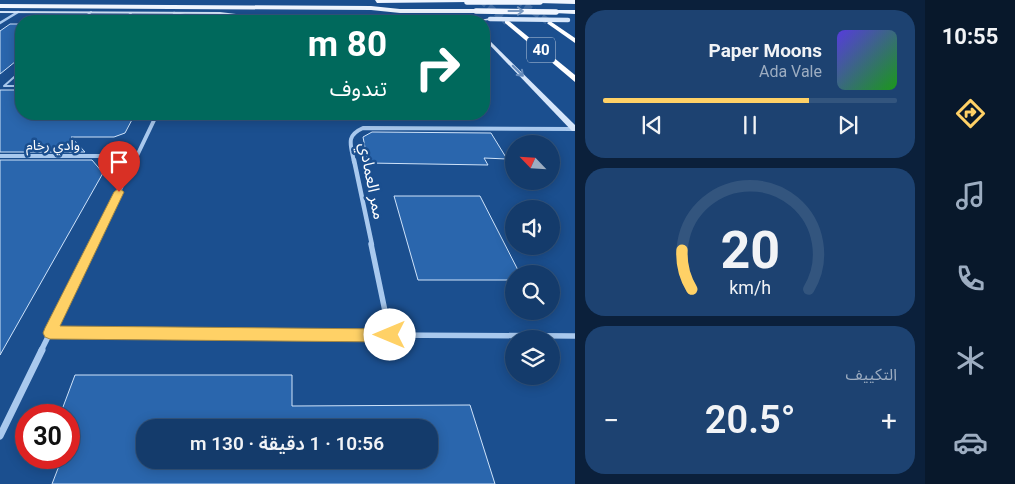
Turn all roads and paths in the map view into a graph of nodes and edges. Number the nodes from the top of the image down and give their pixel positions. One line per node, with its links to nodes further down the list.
1 (0, 0): 5 (main road)
2 (373, 0): 3 (main road)
3 (398, 1): 4 (main road, bridge); 5 (main road)
4 (575, 2)
5 (253, 4): 6 (main road); 7 (main road)
6 (0, 6)
7 (400, 11): 11 (main road, one-way to 11, bridge); 14 (main road)
8 (0, 12): 9 (street)
9 (18, 12): 10 (street); 21 (street)
10 (91, 12): 12 (street); 15 (lane)
11 (575, 12)
12 (130, 13): 13 (street)
13 (174, 13): 14 (street); 16 (street)
14 (220, 13): 17 (street)
15 (87, 15)
16 (184, 15)
17 (236, 15)
18 (490, 19): 19 (street, bridge)
19 (575, 21)
20 (507, 22): 28 (highway, 40)
21 (0, 23)
22 (550, 23): 23 (highway, 40)
23 (575, 41)
24 (490, 42): 26 (street)
25 (490, 48): 26 (street)
26 (507, 60): 31 (street, one-way to 31)
27 (15, 77): 29 (lane)
28 (575, 79)
29 (15, 86)
30 (154, 120): 33 (street)
31 (575, 129): 35 (street, ممر العمادي)
32 (0, 156): 33 (street, وادي رخام)
33 (136, 156): 34 (street)
34 (50, 333): 35 (street); 37 (street)
35 (390, 335): 36 (street)
36 (575, 336)
37 (0, 436)

